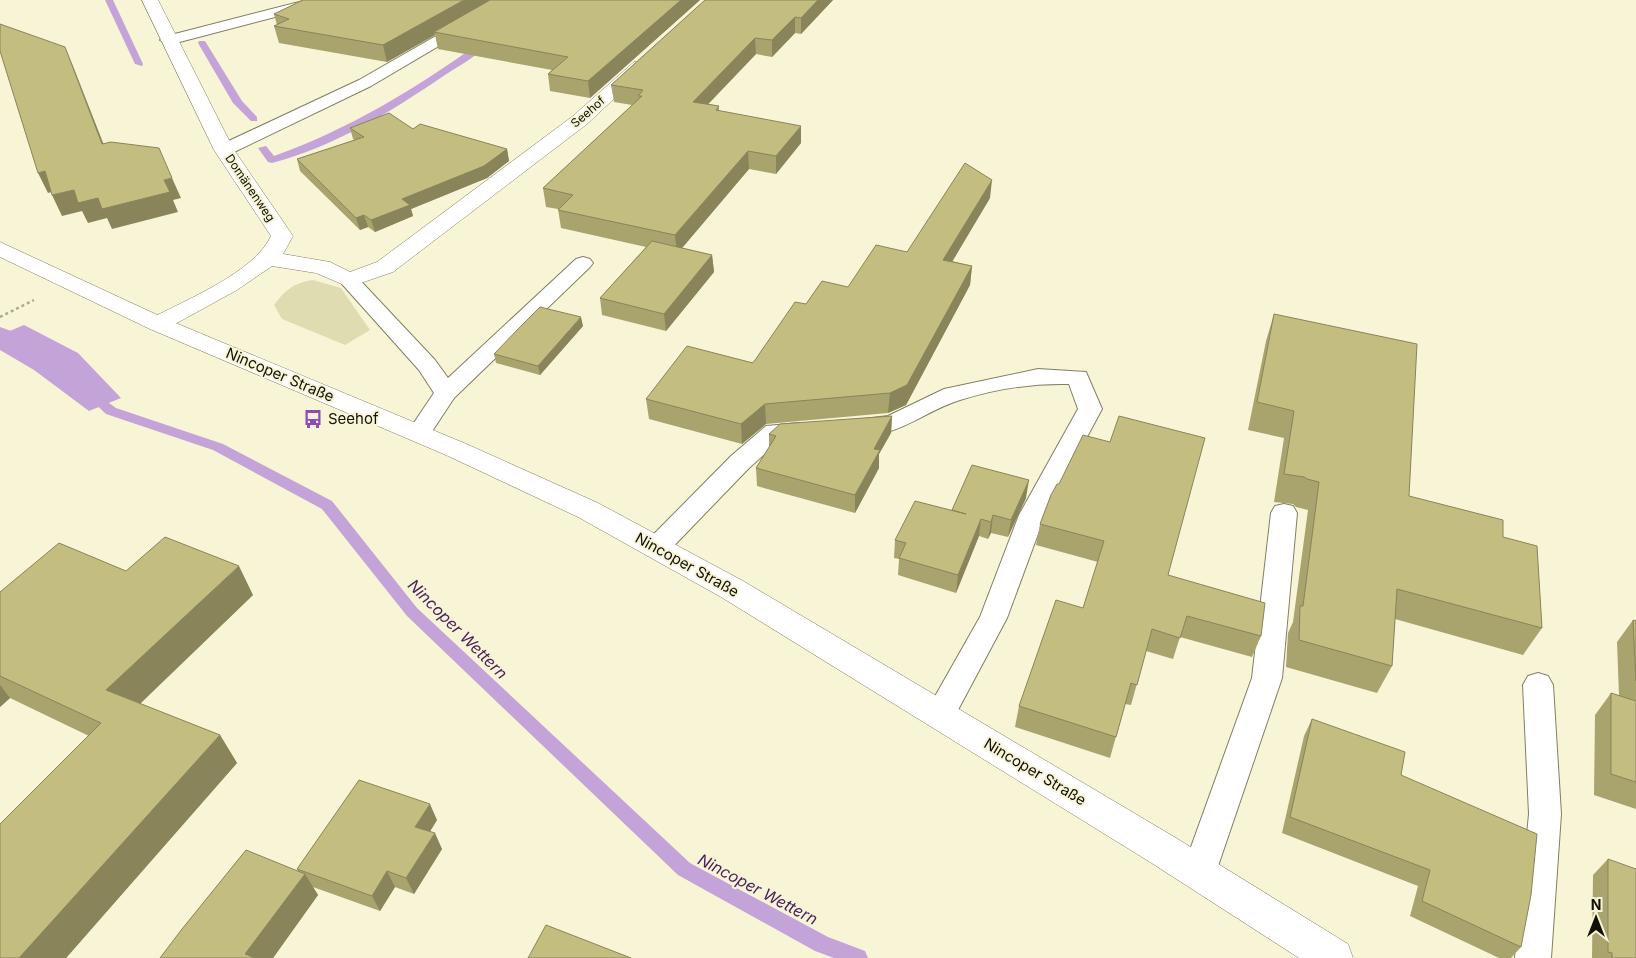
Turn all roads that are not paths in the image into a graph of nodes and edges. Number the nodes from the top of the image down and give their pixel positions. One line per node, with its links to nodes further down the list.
1 (150, 0): 4 (street, Domänenweg)
2 (324, 0): 4 (lane)
3 (510, 0): 6 (lane)
4 (168, 40): 6 (street, Domänenweg)
5 (654, 53): 10 (street, Seehof)
6 (224, 150): 8 (street, Domänenweg)
7 (0, 249): 11 (street, Nincoper Straße)
8 (269, 259): 10 (street); 11 (street, Domänenweg)
9 (583, 263): 12 (lane)
10 (349, 280): 12 (lane)
11 (158, 324): 13 (street, Nincoper Straße)
12 (446, 393): 13 (lane)
13 (419, 433): 15 (street, Nincoper Straße)
14 (1284, 513): 18 (lane)
15 (656, 548): 17 (street, Nincoper Straße); 17 (lane)
16 (1538, 685): 20 (lane)
17 (940, 714): 18 (street, Nincoper Straße)
18 (1199, 872): 19 (street, Nincoper Straße)
19 (1334, 958)
20 (1533, 958)

